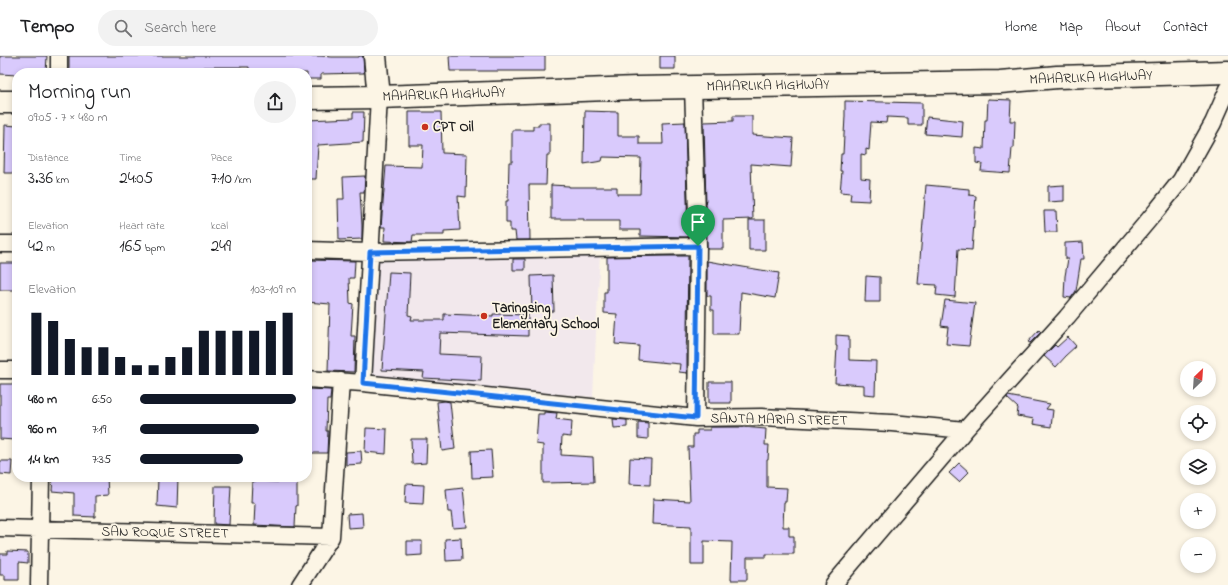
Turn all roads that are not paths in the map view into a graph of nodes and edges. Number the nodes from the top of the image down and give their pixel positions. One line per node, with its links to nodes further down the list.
1 (59, 56): 3 (street)
2 (376, 56): 7 (main road)
3 (59, 68)
4 (1228, 72): 5 (main road, MAHARLIKA HIGHWAY)
5 (692, 87): 7 (main road, MAHARLIKA HIGHWAY); 13 (street)
6 (1228, 89): 22 (street)
7 (379, 97): 8 (main road, MAHARLIKA HIGHWAY); 15 (street)
8 (312, 98)
9 (0, 102): 10 (main road)
10 (12, 102)
11 (0, 244): 12 (street)
12 (12, 244)
13 (698, 246): 15 (street); 21 (street)
14 (312, 250): 15 (street)
15 (370, 252): 20 (street)
16 (0, 370): 17 (street)
17 (12, 370)
18 (312, 379): 19 (street, SANTA MARIA STREET)
19 (341, 382): 20 (street, SANTA MARIA STREET); 26 (street)
20 (363, 383): 21 (street, SANTA MARIA STREET)
21 (696, 418): 22 (street, SANTA MARIA STREET)
22 (965, 430): 29 (street)
23 (41, 482): 25 (street)
24 (0, 528): 25 (street, SAN ROQUE STREET)
25 (40, 529): 26 (street, SAN ROQUE STREET); 27 (street)
26 (331, 537): 28 (street)
27 (39, 585)
28 (300, 585)
29 (833, 585)

